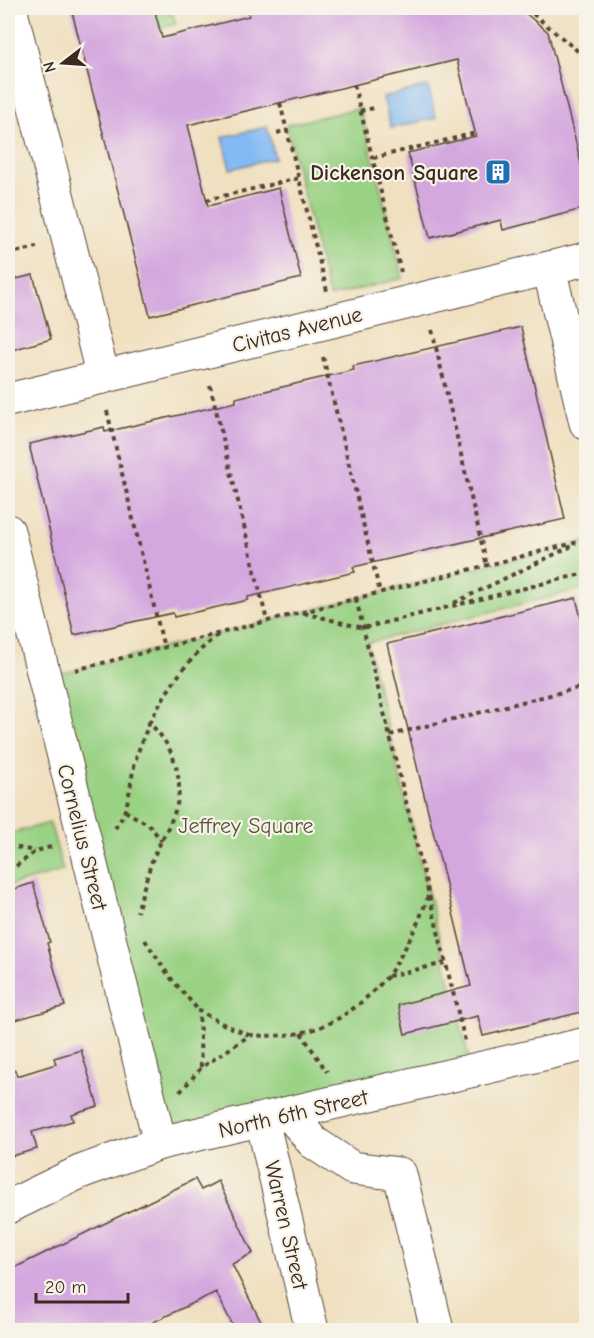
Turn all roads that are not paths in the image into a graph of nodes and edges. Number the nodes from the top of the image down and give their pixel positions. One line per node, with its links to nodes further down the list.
1 (10, 8): 4 (street)
2 (586, 259): 3 (street, Civitas Avenue)
3 (549, 268): 4 (street, Civitas Avenue); 6 (street)
4 (103, 377): 5 (street, Civitas Avenue)
5 (8, 400)
6 (586, 423)
7 (8, 531): 8 (street, Cornelius Street)
8 (14, 586): 11 (street, Cornelius Street)
9 (586, 1044): 10 (street, North 6th Street)
10 (275, 1117): 11 (street, North 6th Street); 13 (street, Warren Street); 14 (street)
11 (160, 1143): 12 (street, North 6th Street)
12 (8, 1207)
13 (312, 1330)
14 (437, 1330)

